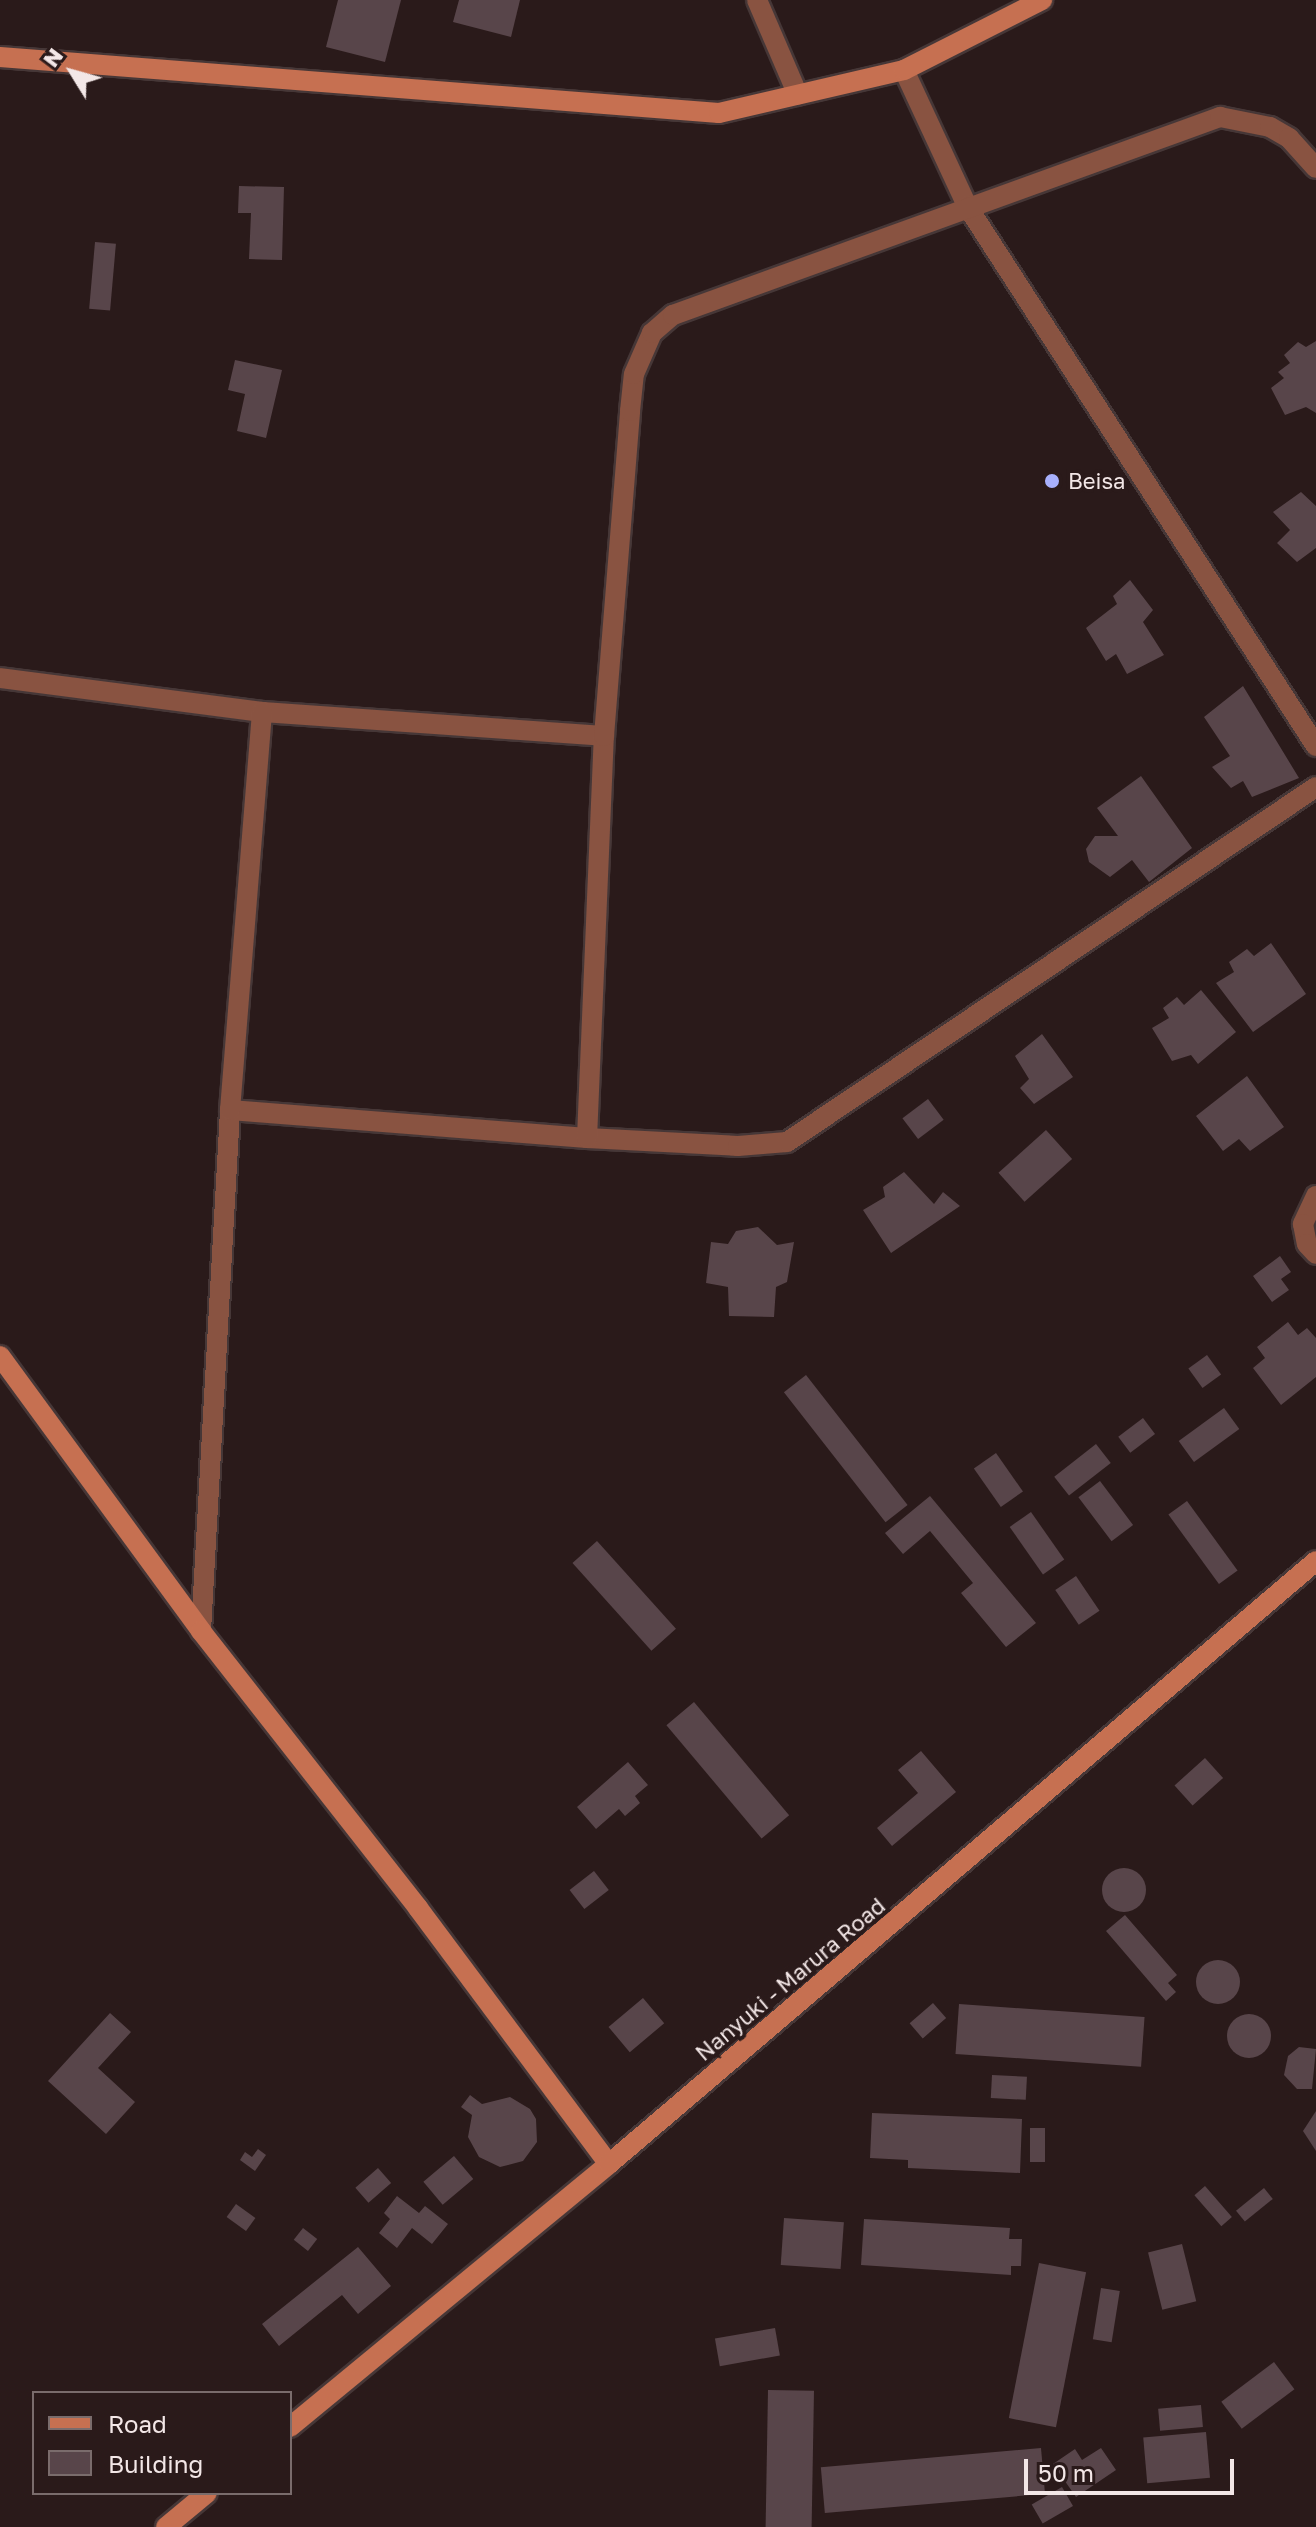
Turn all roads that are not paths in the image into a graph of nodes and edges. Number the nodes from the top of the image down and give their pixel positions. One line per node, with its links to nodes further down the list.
1 (757, 0): 5 (street)
2 (1042, 0): 4 (street)
3 (0, 57): 5 (street)
4 (904, 70): 5 (street); 7 (street)
5 (798, 95)
6 (1316, 168): 7 (street)
7 (967, 206): 10 (street); 11 (street)
8 (0, 678): 9 (street)
9 (262, 712): 10 (street); 13 (street)
10 (604, 736): 14 (street)
11 (1316, 746)
12 (1316, 787): 14 (street)
13 (230, 1110): 14 (street); 19 (street)
14 (587, 1138)
15 (1316, 1196): 16 (street)
16 (1316, 1254)
17 (0, 1356): 19 (street)
18 (1316, 1561): 20 (street, Nanyuki - Marura Road)
19 (201, 1631): 20 (street)
20 (609, 2164): 21 (street, Nanyuki - Marura Road)
21 (292, 2425)
22 (205, 2495): 23 (street)
23 (166, 2527)

